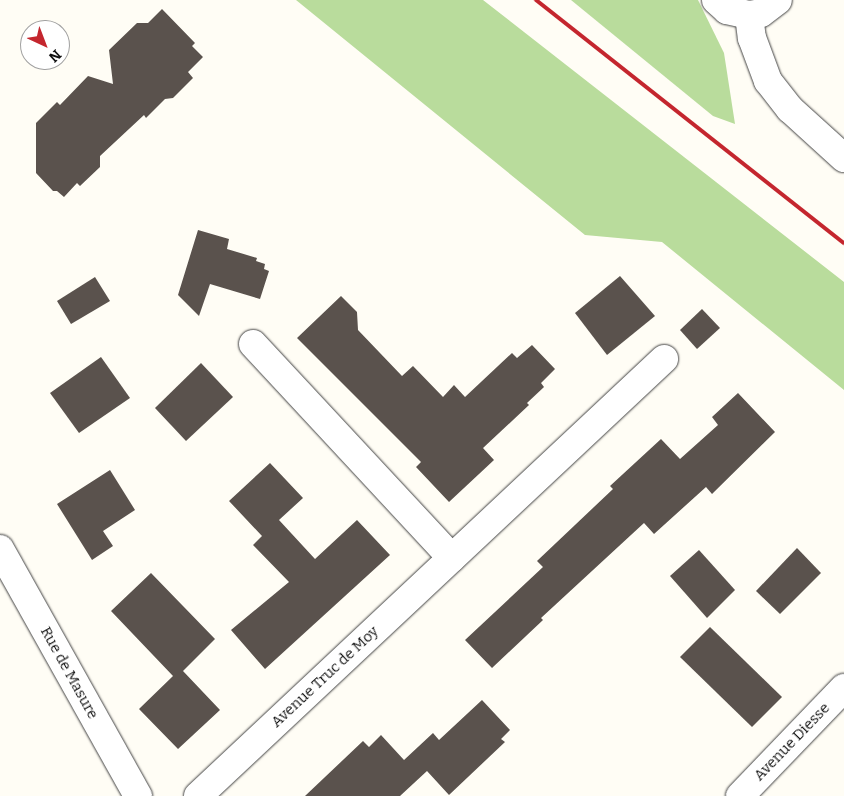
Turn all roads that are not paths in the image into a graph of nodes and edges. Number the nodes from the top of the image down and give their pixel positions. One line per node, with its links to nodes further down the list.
1 (716, 0): 3 (street)
2 (778, 0): 3 (street)
3 (749, 15): 4 (street)
4 (844, 158)
5 (253, 344): 8 (street)
6 (664, 359): 8 (street, Avenue Truc de Moy)
7 (0, 549): 10 (street, Rue de Masure)
8 (452, 558): 11 (street, Avenue Truc de Moy)
9 (844, 688): 12 (street, Avenue Diesse)
10 (138, 796)
11 (198, 796)
12 (740, 796)

